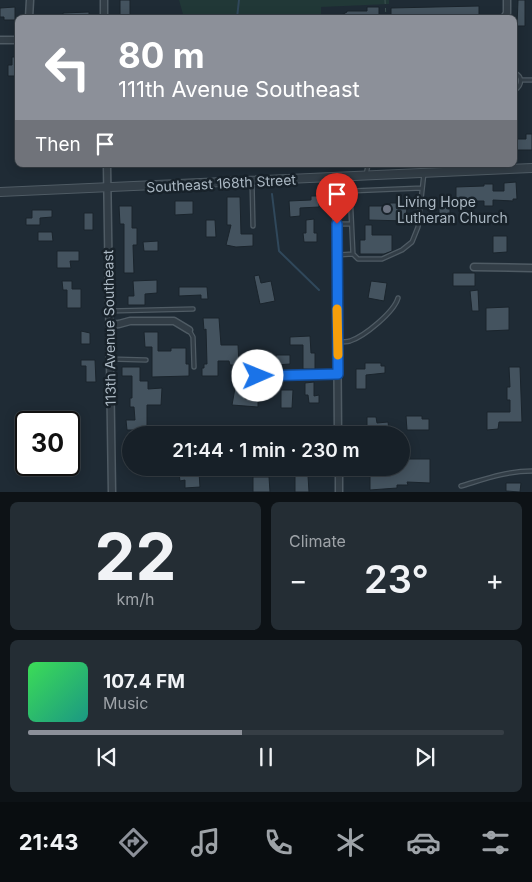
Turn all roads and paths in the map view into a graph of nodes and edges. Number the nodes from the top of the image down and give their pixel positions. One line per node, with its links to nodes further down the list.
1 (30, 0): 5 (street)
2 (104, 0): 6 (street)
3 (385, 0): 7 (path)
4 (507, 0): 8 (street)
5 (29, 15)
6 (104, 15)
7 (386, 15)
8 (506, 15)
9 (0, 40): 10 (street)
10 (15, 40)
11 (517, 74): 12 (lane)
12 (521, 80): 13 (lane); 14 (lane)
13 (532, 80)
14 (517, 88)
15 (106, 167): 22 (street, 113th Avenue Southeast)
16 (368, 167): 19 (lane)
17 (532, 168): 18 (street, Southeast 168th Street)
18 (424, 173): 19 (street, Southeast 168th Street); 23 (lane)
19 (366, 176): 20 (street, Southeast 168th Street)
20 (336, 177): 21 (street, Southeast 168th Street); 25 (street)
21 (252, 181): 22 (street, Southeast 168th Street); 27 (lane)
22 (107, 188): 24 (street, Southeast 168th Street); 34 (street, 113th Avenue Southeast)
23 (422, 188): 26 (lane); 28 (lane)
24 (0, 192)
25 (337, 224): 26 (lane); 29 (street)
26 (351, 224): 28 (lane)
27 (253, 226)
28 (353, 254): 29 (lane)
29 (337, 255): 37 (street)
30 (474, 267): 31 (street)
31 (532, 268)
32 (398, 298): 37 (lane)
33 (193, 308): 34 (lane)
34 (109, 311): 35 (street, 113th Avenue Southeast)
35 (109, 325): 36 (street); 38 (street, 113th Avenue Southeast)
36 (189, 330): 40 (lane)
37 (338, 342): 41 (street)
38 (110, 359): 39 (lane); 47 (street, 113th Avenue Southeast)
39 (146, 360)
40 (194, 367)
41 (338, 374): 42 (street); 43 (street)
42 (258, 376)
43 (338, 426)
44 (532, 471): 46 (lane)
45 (339, 476): 48 (street)
46 (461, 486)
47 (112, 492)
48 (339, 492)

